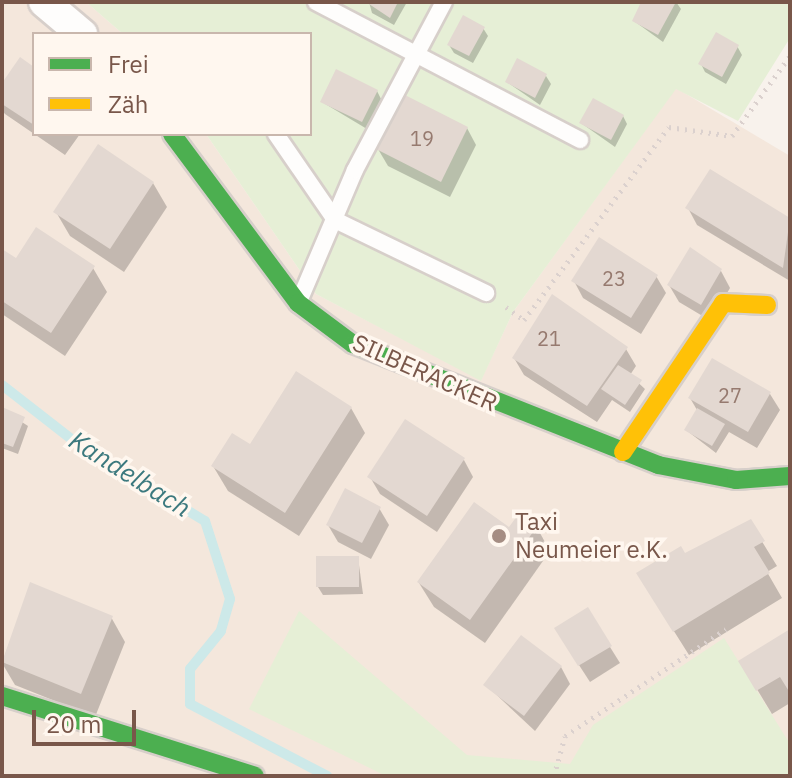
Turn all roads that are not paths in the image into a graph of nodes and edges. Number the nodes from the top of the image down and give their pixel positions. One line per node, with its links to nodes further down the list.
1 (44, 2): 4 (street)
2 (316, 2): 5 (lane)
3 (444, 2): 5 (lane)
4 (80, 32)
5 (417, 55): 8 (lane); 9 (lane)
6 (173, 136): 11 (street, SILBERACKER)
7 (277, 136): 9 (lane)
8 (580, 140)
9 (335, 220): 10 (lane); 11 (lane)
10 (486, 293)
11 (298, 303): 13 (street, SILBERACKER)
12 (767, 305): 13 (street)
13 (623, 452): 14 (street, SILBERACKER)
14 (790, 476)
15 (2, 696): 16 (street)
16 (255, 776)

